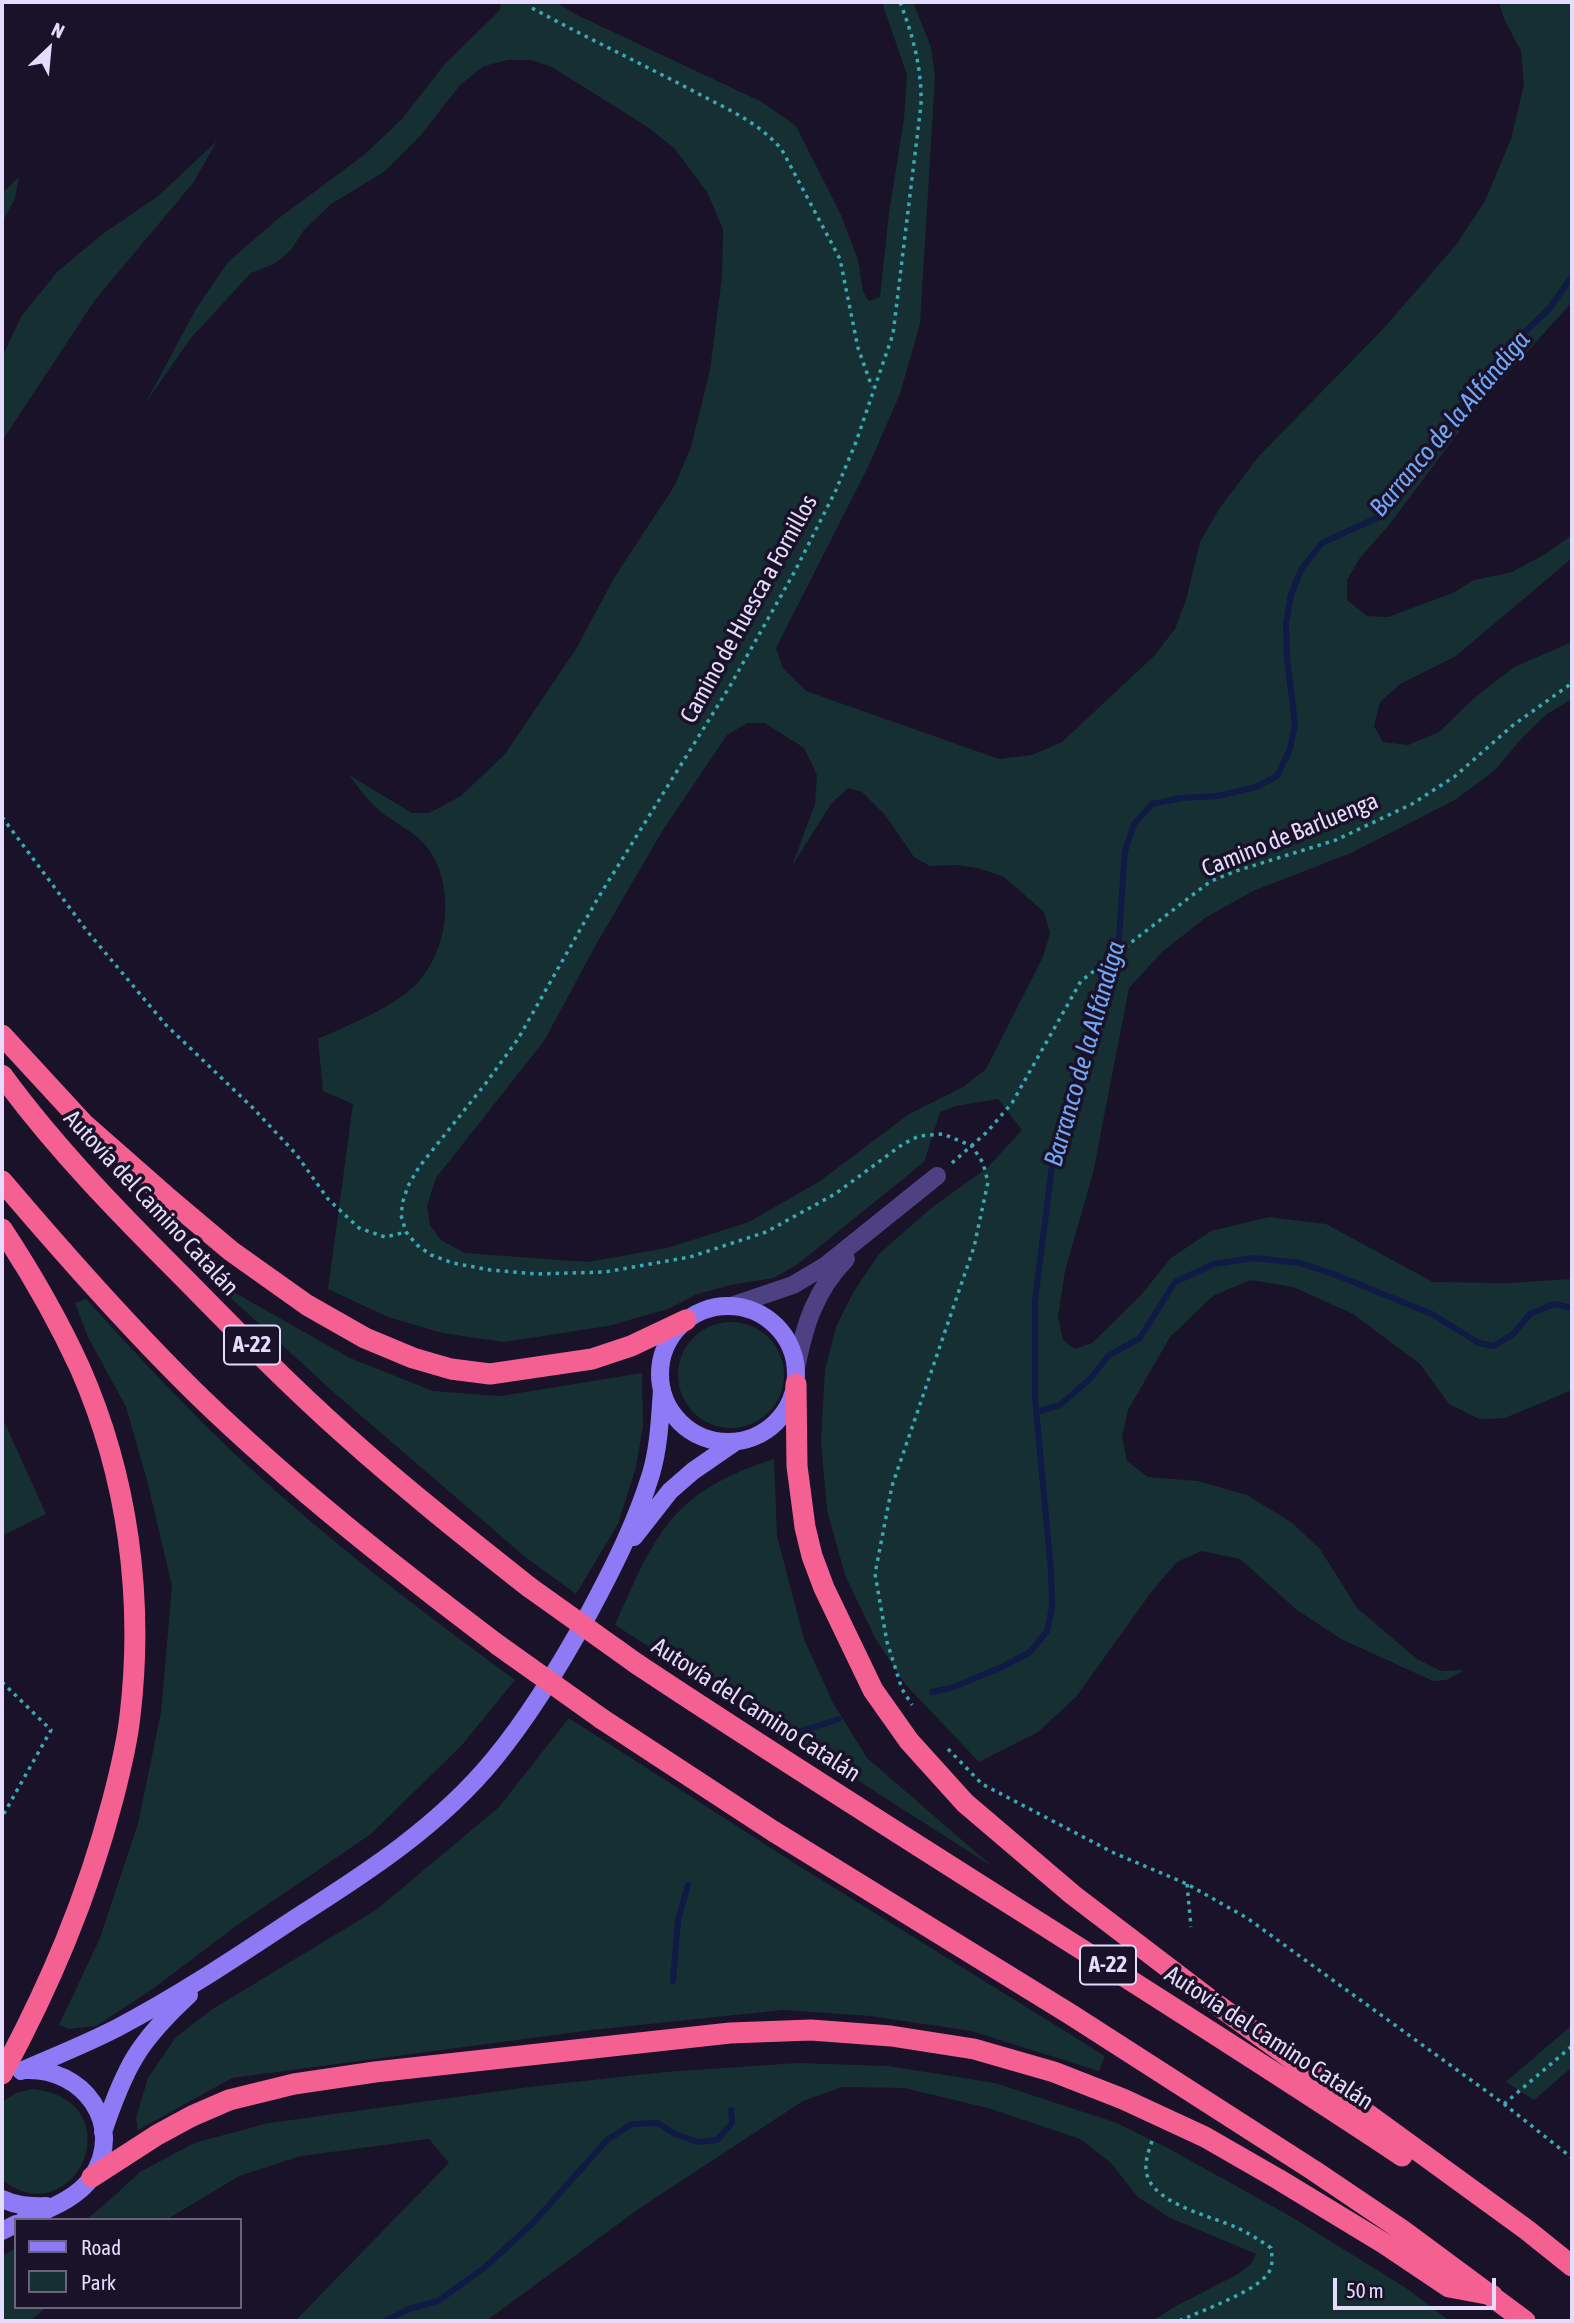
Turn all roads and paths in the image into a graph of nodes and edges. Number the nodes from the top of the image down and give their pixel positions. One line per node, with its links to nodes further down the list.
1 (900, 2): 3 (path, Camino de Huesca a Fornillos)
2 (532, 8): 3 (path)
3 (873, 389): 13 (path, Camino de Huesca a Fornillos)
4 (1572, 683): 8 (path, Camino de Barluenga)
5 (2, 817): 13 (path)
6 (2, 1035): 15 (highway)
7 (2, 1075): 38 (highway, Autovía del Camino Catalán / A-22, bridge)
8 (972, 1146): 9 (path, Camino de Barluenga); 13 (path); 21 (path)
9 (937, 1176): 11 (street)
10 (2, 1181): 39 (highway, A-22, bridge)
11 (891, 1214): 14 (street); 16 (street)
12 (2, 1229): 28 (highway)
13 (406, 1232)
14 (731, 1306): 15 (main road); 16 (main road)
15 (686, 1321): 17 (main road)
16 (796, 1376): 18 (main road); 37 (highway)
17 (662, 1390): 18 (main road); 19 (main road)
18 (735, 1442): 19 (main road)
19 (617, 1560): 26 (main road)
20 (2, 1682): 23 (path)
21 (902, 1689)
22 (944, 1745): 24 (path)
23 (2, 1817)
24 (1187, 1884): 25 (path); 29 (path)
25 (1191, 1927)
26 (214, 1972): 28 (main road); 30 (main road)
27 (1572, 2046): 29 (path)
28 (8, 2074): 30 (main road)
29 (1504, 2104): 32 (path)
30 (103, 2132): 33 (main road)
31 (1153, 2141): 40 (path)
32 (1572, 2158)
33 (92, 2177): 35 (main road); 39 (highway)
34 (2, 2199): 35 (main road)
35 (63, 2202): 36 (main road)
36 (28, 2218)
37 (1572, 2266)
38 (1572, 2277)
39 (1492, 2295): 41 (highway, A-22)
40 (1179, 2321)
41 (1525, 2321)

